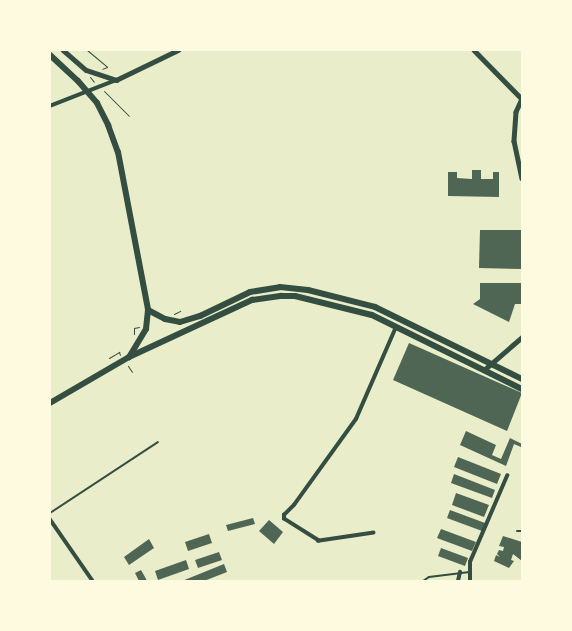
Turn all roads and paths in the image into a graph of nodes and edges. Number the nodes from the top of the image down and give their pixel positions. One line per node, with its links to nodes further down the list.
1 (63, 50): 7 (street)
2 (87, 50): 6 (path)
3 (178, 50): 7 (street)
4 (474, 50): 9 (street)
5 (50, 55): 13 (main road)
6 (92, 57)
7 (116, 80): 10 (street)
8 (101, 88): 11 (path)
9 (522, 99): 12 (street)
10 (50, 106)
11 (129, 116)
12 (522, 178)
13 (148, 310): 16 (main road); 17 (main road)
14 (396, 326): 16 (main road); 18 (main road); 28 (street)
15 (522, 337): 17 (street)
16 (129, 357): 21 (main road)
17 (491, 364): 18 (street); 19 (main road)
18 (484, 370): 20 (main road)
19 (522, 379)
20 (522, 389)
21 (50, 403)
22 (158, 442): 24 (lane)
23 (507, 476): 30 (street)
24 (50, 513)
25 (50, 519): 31 (street)
26 (517, 531): 27 (lane)
27 (522, 531)
28 (374, 533)
29 (460, 572): 30 (lane); 32 (lane); 33 (street)
30 (470, 572): 34 (street)
31 (93, 581)
32 (423, 581)
33 (458, 581)
34 (470, 581)

